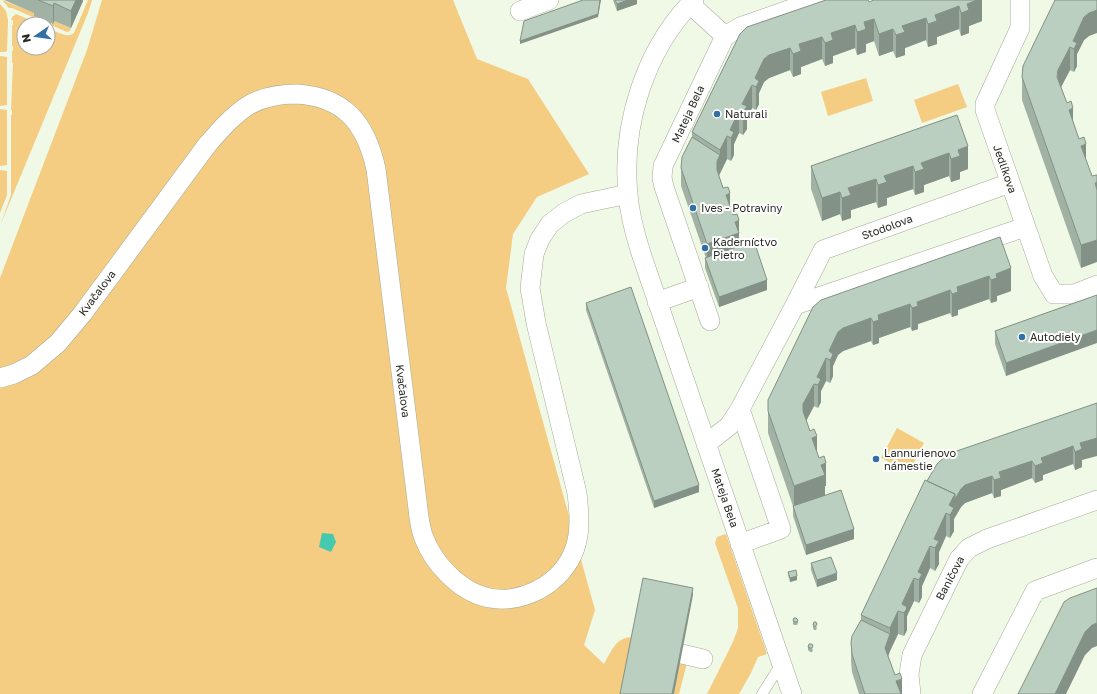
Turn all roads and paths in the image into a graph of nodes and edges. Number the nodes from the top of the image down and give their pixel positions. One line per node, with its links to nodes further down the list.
1 (549, 0): 5 (street)
2 (817, 0): 6 (street)
3 (1020, 0): 7 (street, Jedlíkova)
4 (692, 2): 6 (street); 8 (street, Mateja Bela)
5 (520, 11)
6 (725, 36): 11 (street, Mateja Bela)
7 (1010, 183): 9 (street, Jedlíkova); 13 (street, Stodolova)
8 (628, 194): 12 (street, Mateja Bela); 15 (street, Kvačalova)
9 (1025, 227): 10 (street, Jedlíkova); 13 (street)
10 (1097, 285)
11 (699, 287): 12 (street); 14 (street, Mateja Bela)
12 (657, 302): 17 (street, Mateja Bela)
13 (795, 305): 16 (street, Stodolova)
14 (710, 321)
15 (0, 378)
16 (740, 409): 17 (street, Stodolova); 19 (street)
17 (706, 444): 19 (street, Mateja Bela)
18 (1097, 500): 26 (street, Baničova)
19 (740, 544): 23 (street, Mateja Bela)
20 (1097, 568): 27 (street)
21 (682, 654): 22 (street)
22 (703, 659)
23 (781, 664): 24 (lane); 25 (street, Mateja Bela)
24 (762, 694)
25 (792, 694)
26 (912, 694)
27 (982, 694)

